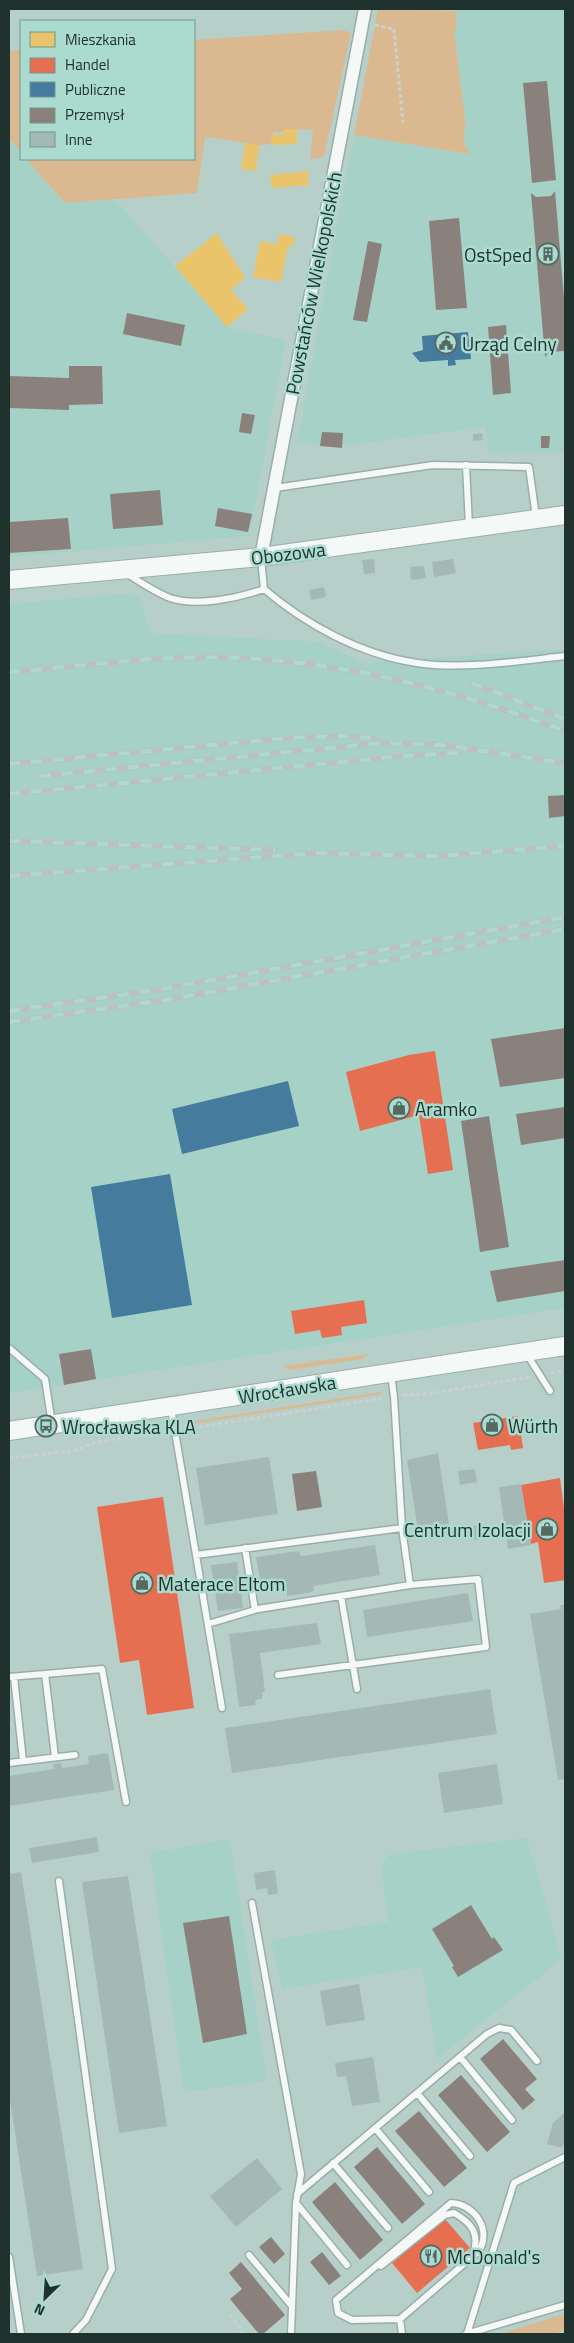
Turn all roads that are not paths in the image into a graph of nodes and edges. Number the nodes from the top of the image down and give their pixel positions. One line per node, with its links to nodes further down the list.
1 (365, 9): 3 (street, Powstańców Wielkopolskich)
2 (466, 465): 3 (lane); 5 (lane); 6 (lane)
3 (275, 488): 7 (street, Powstańców Wielkopolskich)
4 (565, 515): 5 (street, Obozowa)
5 (536, 518): 6 (street, Obozowa)
6 (469, 528): 7 (street, Obozowa)
7 (261, 558): 8 (street, Obozowa); 10 (lane)
8 (120, 570): 9 (street, Obozowa); 10 (lane)
9 (9, 580)
10 (264, 589): 11 (lane)
11 (565, 656)
12 (565, 1346): 14 (street, Wrocławska)
13 (9, 1348): 18 (lane)
14 (526, 1352): 15 (street, Wrocławska); 16 (lane)
15 (390, 1373): 17 (street, Wrocławska); 20 (lane)
16 (550, 1391)
17 (171, 1407): 18 (street, Wrocławska); 22 (lane)
18 (52, 1425): 19 (street, Wrocławska)
19 (9, 1432)
20 (402, 1528): 21 (lane); 23 (lane)
21 (245, 1548): 22 (lane); 25 (lane)
22 (196, 1555): 26 (lane)
23 (410, 1585): 24 (lane); 27 (lane)
24 (341, 1596): 25 (lane); 27 (lane)
25 (255, 1610): 26 (lane)
26 (208, 1624): 32 (lane)
27 (352, 1665): 29 (lane); 31 (lane)
28 (45, 1674): 30 (lane); 34 (lane); 37 (lane)
29 (278, 1674)
30 (11, 1677): 35 (lane)
31 (356, 1689)
32 (222, 1708)
33 (75, 1755): 34 (lane)
34 (55, 1757): 35 (lane)
35 (23, 1761): 36 (lane)
36 (9, 1763)
37 (126, 1802)
38 (59, 1881): 61 (lane)
39 (252, 1903): 49 (lane)
40 (460, 2057): 41 (lane); 42 (lane); 43 (lane)
41 (537, 2061)
42 (417, 2093): 44 (lane); 45 (lane)
43 (512, 2120)
44 (375, 2128): 47 (lane); 48 (lane)
45 (470, 2156)
46 (565, 2157): 64 (lane)
47 (332, 2163): 49 (lane); 51 (lane)
48 (429, 2192)
49 (297, 2194): 50 (lane)
50 (296, 2203): 55 (lane); 57 (lane)
51 (388, 2228)
52 (249, 2255): 57 (lane)
53 (9, 2257): 60 (lane)
54 (473, 2257): 56 (lane); 56 (lane); 59 (lane)
55 (347, 2265)
56 (367, 2274): 59 (lane)
57 (291, 2305): 62 (lane)
58 (565, 2305): 64 (lane)
59 (400, 2319): 63 (lane)
60 (21, 2334)
61 (73, 2334)
62 (292, 2334)
63 (402, 2334)
64 (466, 2334)

